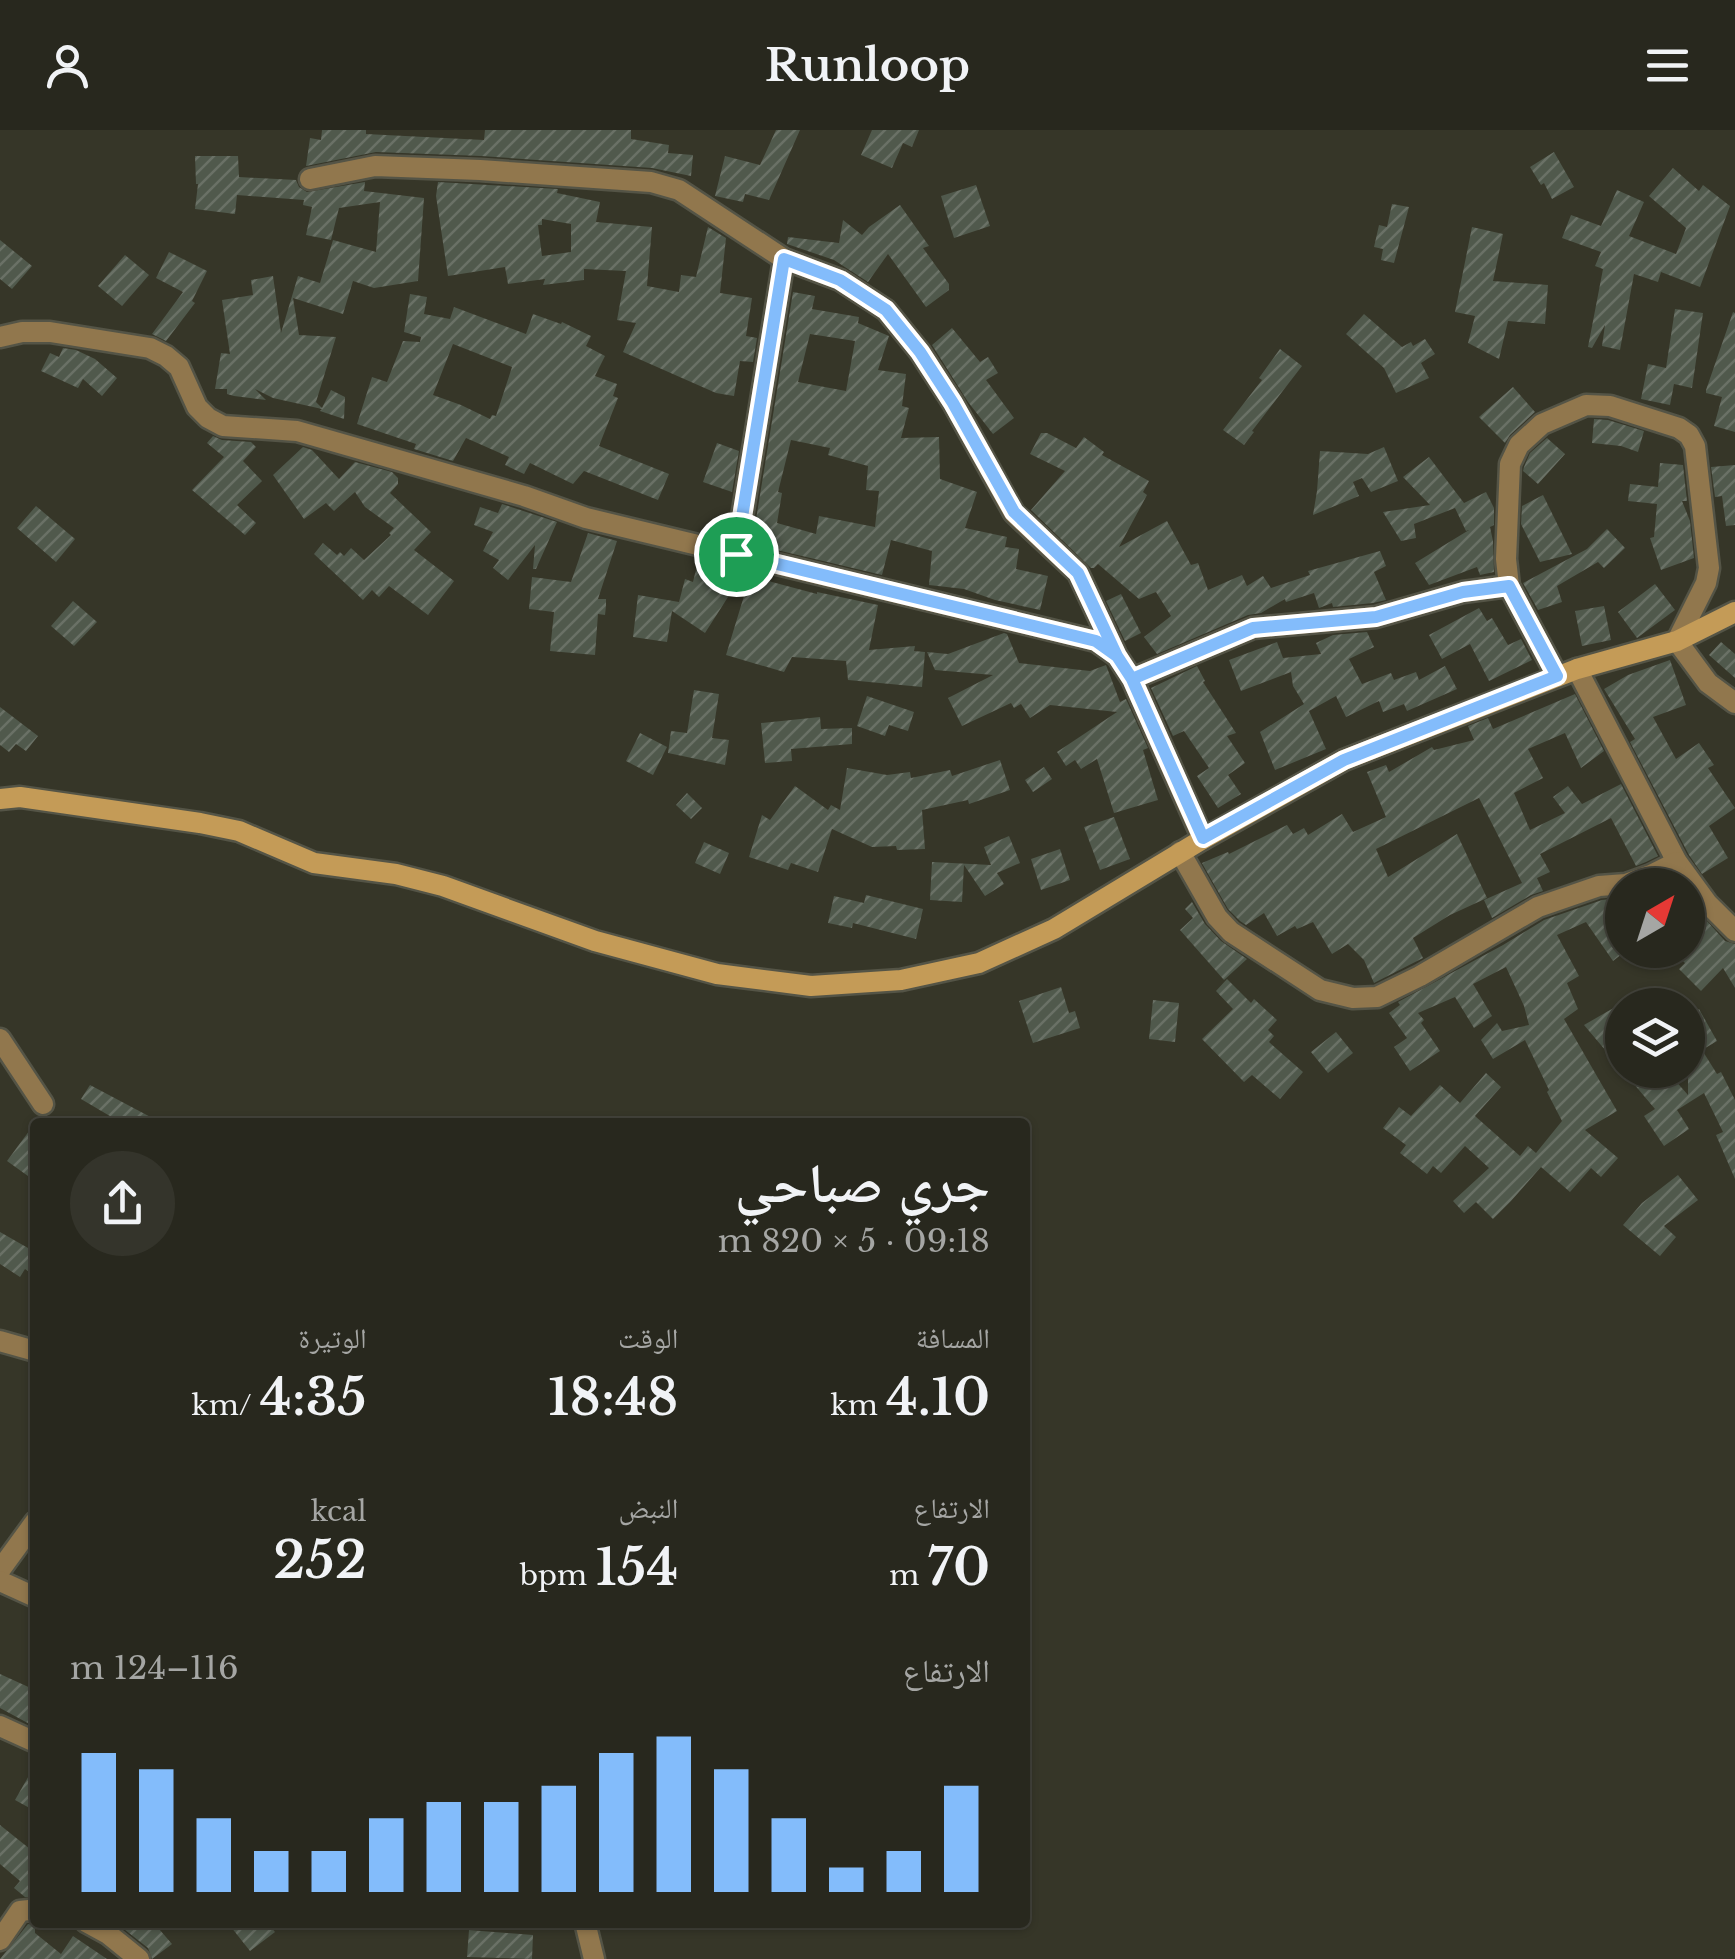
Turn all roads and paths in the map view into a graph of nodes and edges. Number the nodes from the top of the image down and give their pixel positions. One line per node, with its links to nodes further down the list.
1 (310, 179): 2 (street)
2 (784, 259): 4 (street); 8 (street)
3 (0, 338): 4 (street)
4 (736, 554): 8 (street)
5 (1509, 586): 7 (street); 9 (street); 10 (street)
6 (1735, 612): 7 (street)
7 (1677, 642): 9 (street); 11 (street)
8 (1117, 656): 10 (street)
9 (1567, 672): 13 (street); 15 (street)
10 (1132, 679): 13 (street)
11 (1735, 702)
12 (0, 799): 14 (street)
13 (1203, 838): 14 (street)
14 (1180, 852): 15 (street)
15 (1677, 862): 16 (street)
16 (1735, 931)
17 (0, 1038): 18 (street)
18 (43, 1104)
19 (0, 1341): 20 (street)
20 (30, 1350)
21 (30, 1529): 22 (street)
22 (0, 1570)
23 (0, 1581): 24 (street)
24 (30, 1595)
25 (0, 1726): 26 (street)
26 (30, 1740)
27 (30, 1910): 30 (street)
28 (97, 1928): 31 (street)
29 (586, 1928): 32 (street)
30 (0, 1940)
31 (139, 1959)
32 (594, 1959)

